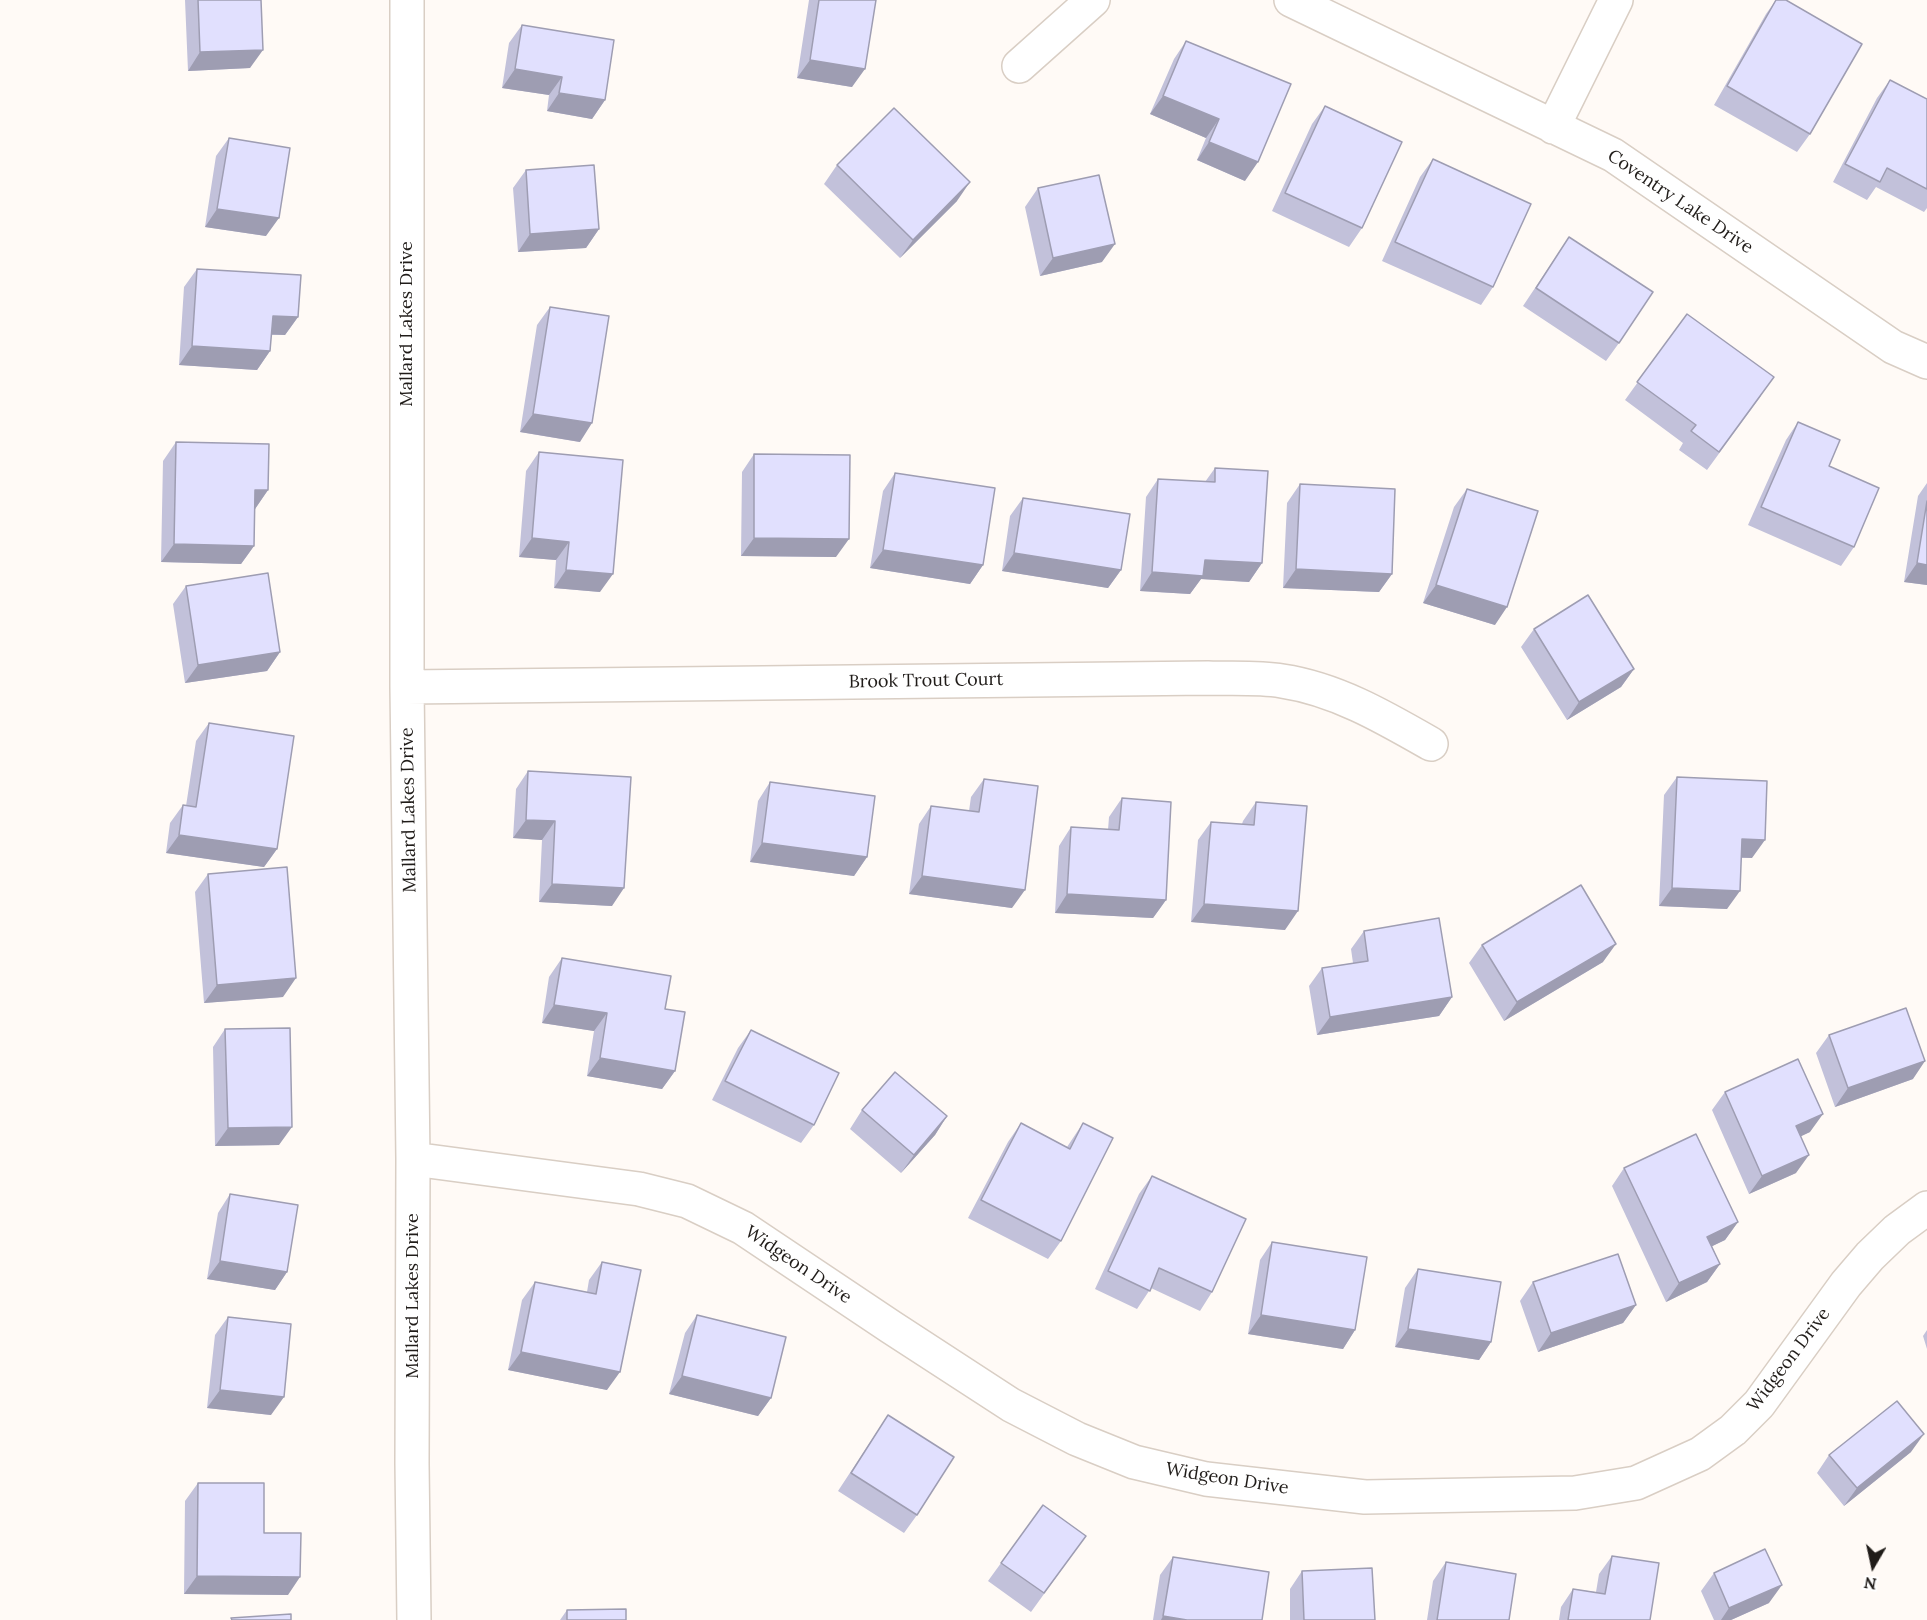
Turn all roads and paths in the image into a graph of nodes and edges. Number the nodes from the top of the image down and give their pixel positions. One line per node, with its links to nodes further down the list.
1 (407, 0): 8 (street, Mallard Lakes Drive)
2 (1093, 0): 5 (street)
3 (1291, 0): 6 (street, Coventry Lake Drive)
4 (1616, 0): 6 (street)
5 (1019, 66)
6 (1553, 127): 7 (street, Coventry Lake Drive)
7 (1927, 362)
8 (407, 687): 9 (street, Brook Trout Court); 10 (street, Mallard Lakes Drive)
9 (1431, 744)
10 (414, 1159): 11 (street, Widgeon Drive); 12 (street, Mallard Lakes Drive)
11 (1927, 1208)
12 (414, 1620)

